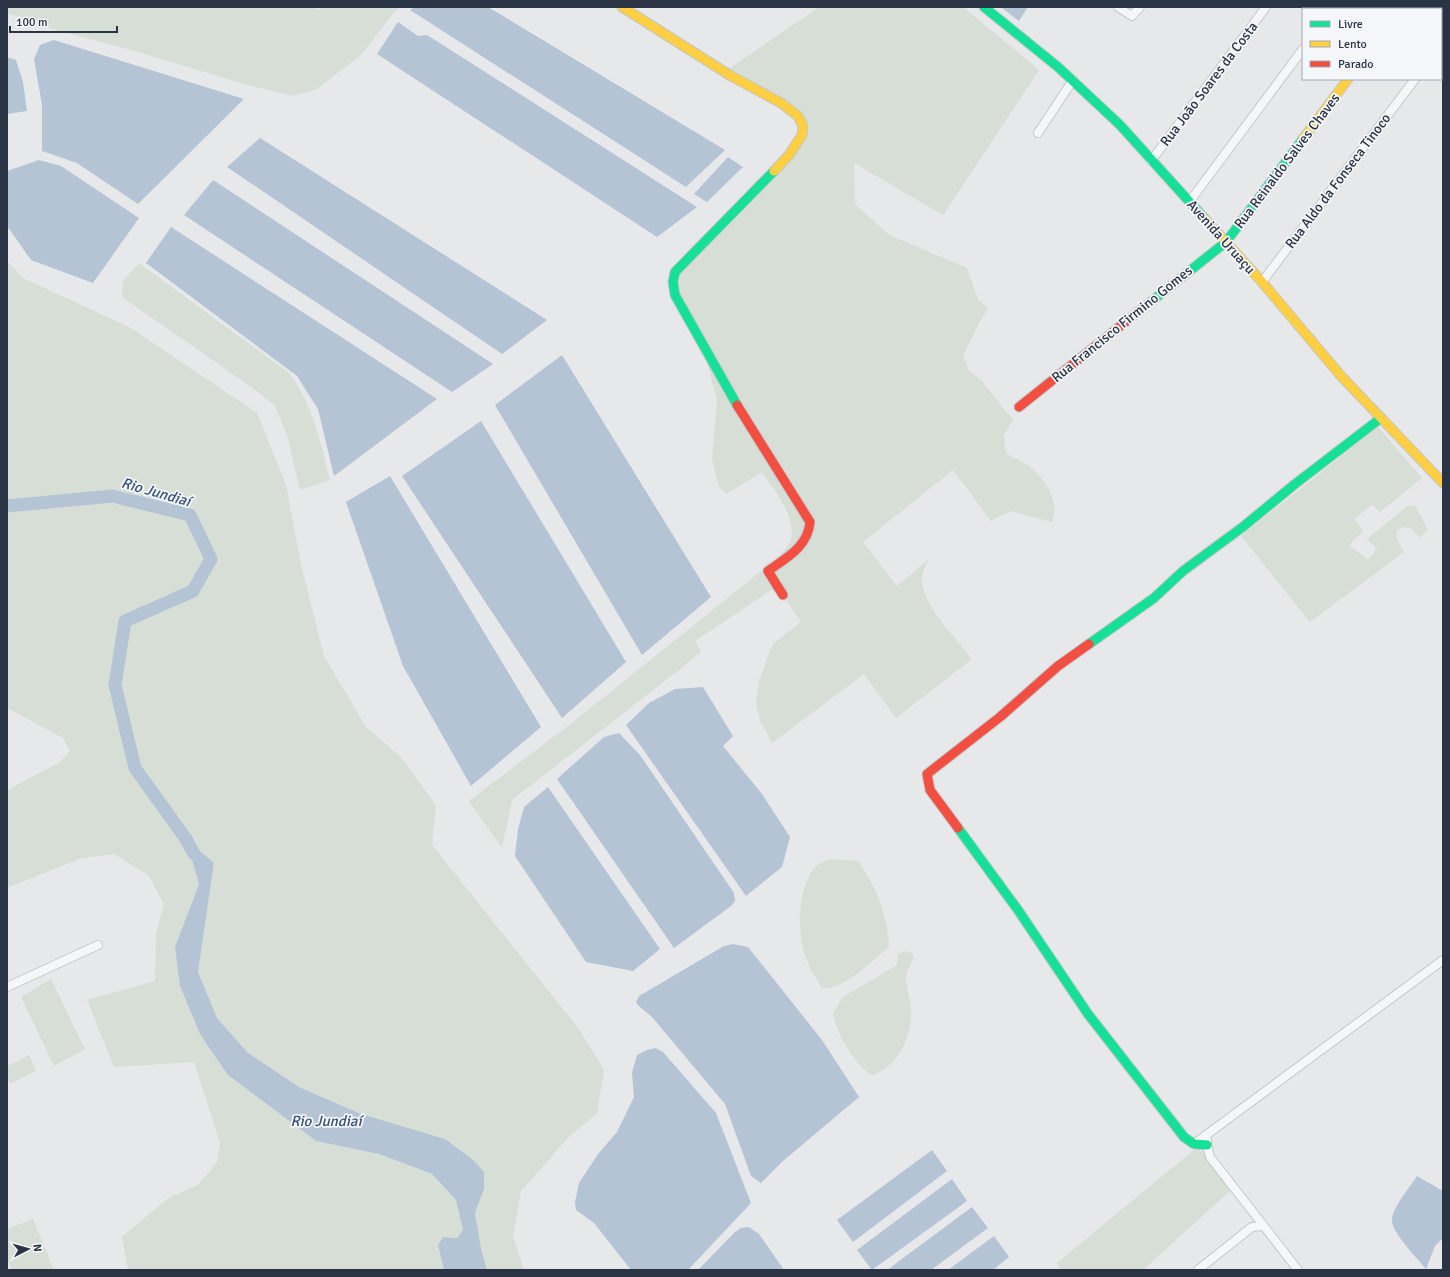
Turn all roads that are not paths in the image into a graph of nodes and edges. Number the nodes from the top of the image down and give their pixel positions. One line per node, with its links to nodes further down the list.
1 (622, 7): 18 (street)
2 (984, 7): 7 (street, Avenida Uruaçu)
3 (1118, 7): 4 (street)
4 (1140, 7)
5 (1266, 7): 11 (street, Rua João Soares da Costa)
6 (1302, 50): 12 (street)
7 (1073, 80): 10 (street); 11 (street, Avenida Uruaçu)
8 (1347, 80): 13 (street, Rua Reinaldo Salves Chaves)
9 (1414, 80): 14 (street, Rua Aldo da Fonseca Tinoco)
10 (1038, 133)
11 (1151, 160): 12 (street, Avenida Uruaçu)
12 (1190, 201): 13 (street, Avenida Uruaçu)
13 (1226, 242): 14 (street, Avenida Uruaçu); 15 (street, Rua Francisco Firmino Gomes)
14 (1262, 282): 16 (street, Avenida Uruaçu)
15 (1019, 407)
16 (1381, 418): 17 (street, Avenida Uruaçu); 23 (street)
17 (1443, 483)
18 (783, 595)
19 (98, 945): 21 (street)
20 (1443, 960): 22 (street)
21 (7, 987)
22 (1208, 1135): 23 (street); 24 (street)
23 (1194, 1144): 24 (street)
24 (1207, 1146): 25 (street)
25 (1253, 1214): 26 (street); 27 (street)
26 (1262, 1226): 27 (street); 29 (street)
27 (1252, 1227): 28 (street)
28 (1200, 1269)
29 (1298, 1270)

